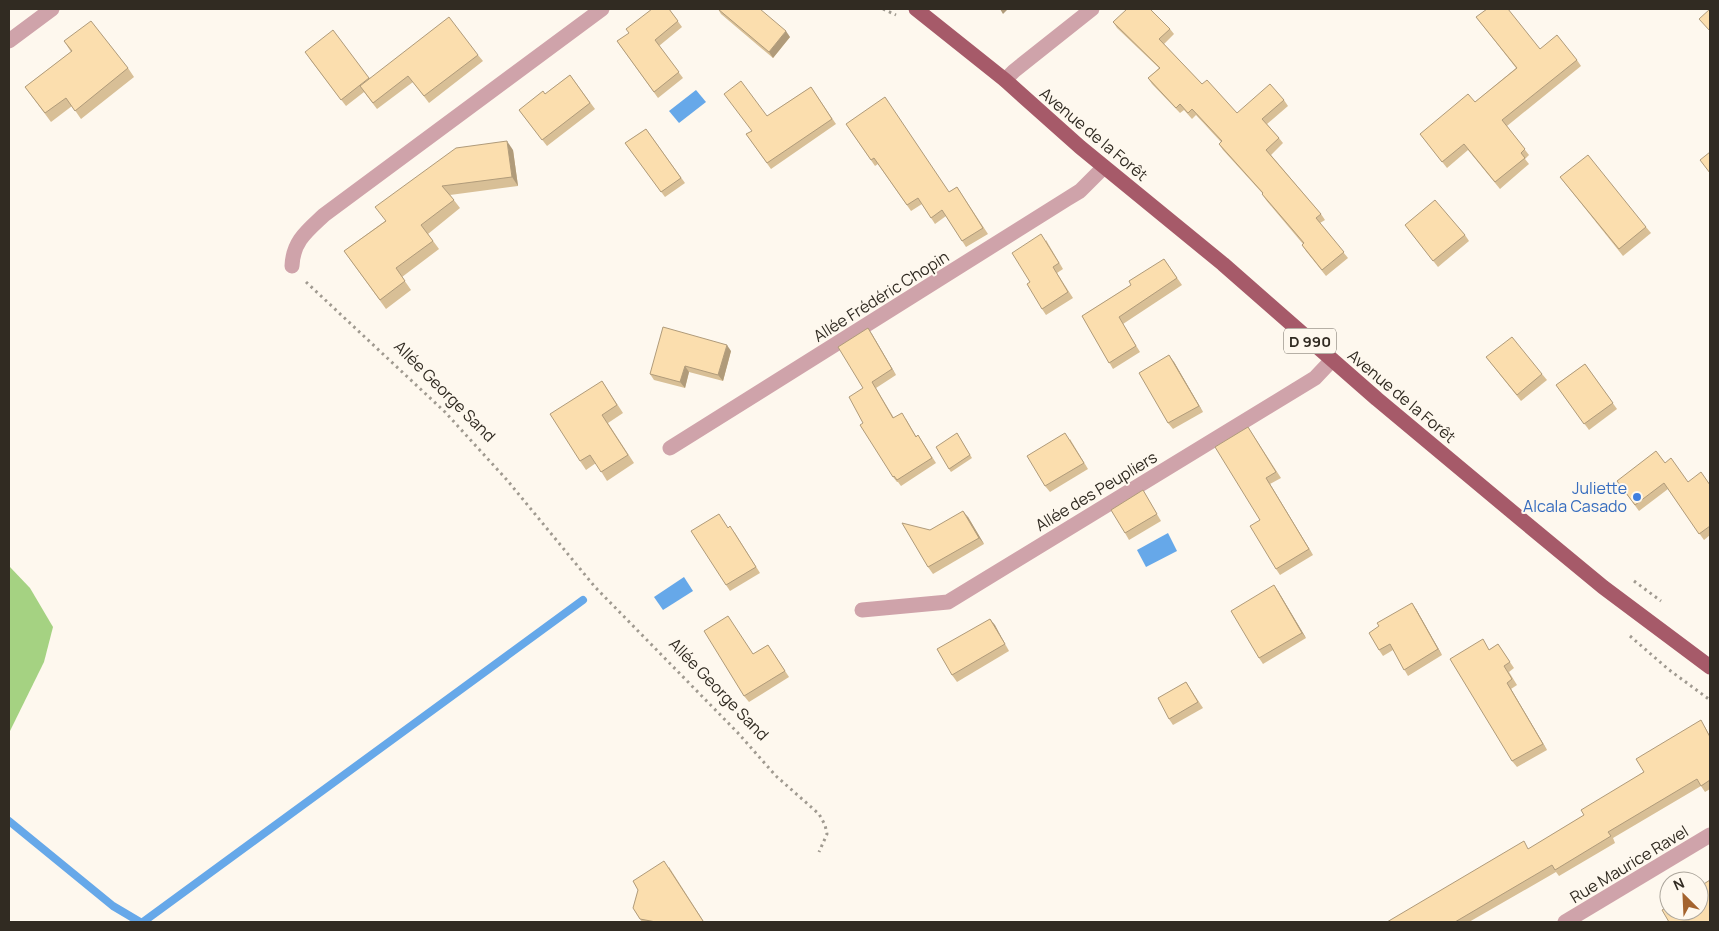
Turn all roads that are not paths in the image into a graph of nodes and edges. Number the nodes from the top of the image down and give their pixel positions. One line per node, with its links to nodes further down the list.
1 (52, 9): 5 (street)
2 (602, 9): 8 (street)
3 (916, 9): 6 (main road, Avenue de la Forêt / D 990)
4 (1092, 9): 6 (street)
5 (9, 41)
6 (1004, 80): 7 (main road, Avenue de la Forêt / D 990)
7 (1104, 167): 9 (main road, Avenue de la Forêt / D 990); 10 (street, Allée Frédéric Chopin)
8 (292, 266)
9 (1332, 360): 11 (street, Allée des Peupliers); 12 (main road, Avenue de la Forêt / D 990)
10 (670, 448)
11 (862, 610)
12 (1710, 667)
13 (1710, 835): 14 (street, Rue Maurice Ravel)
14 (1565, 922)

